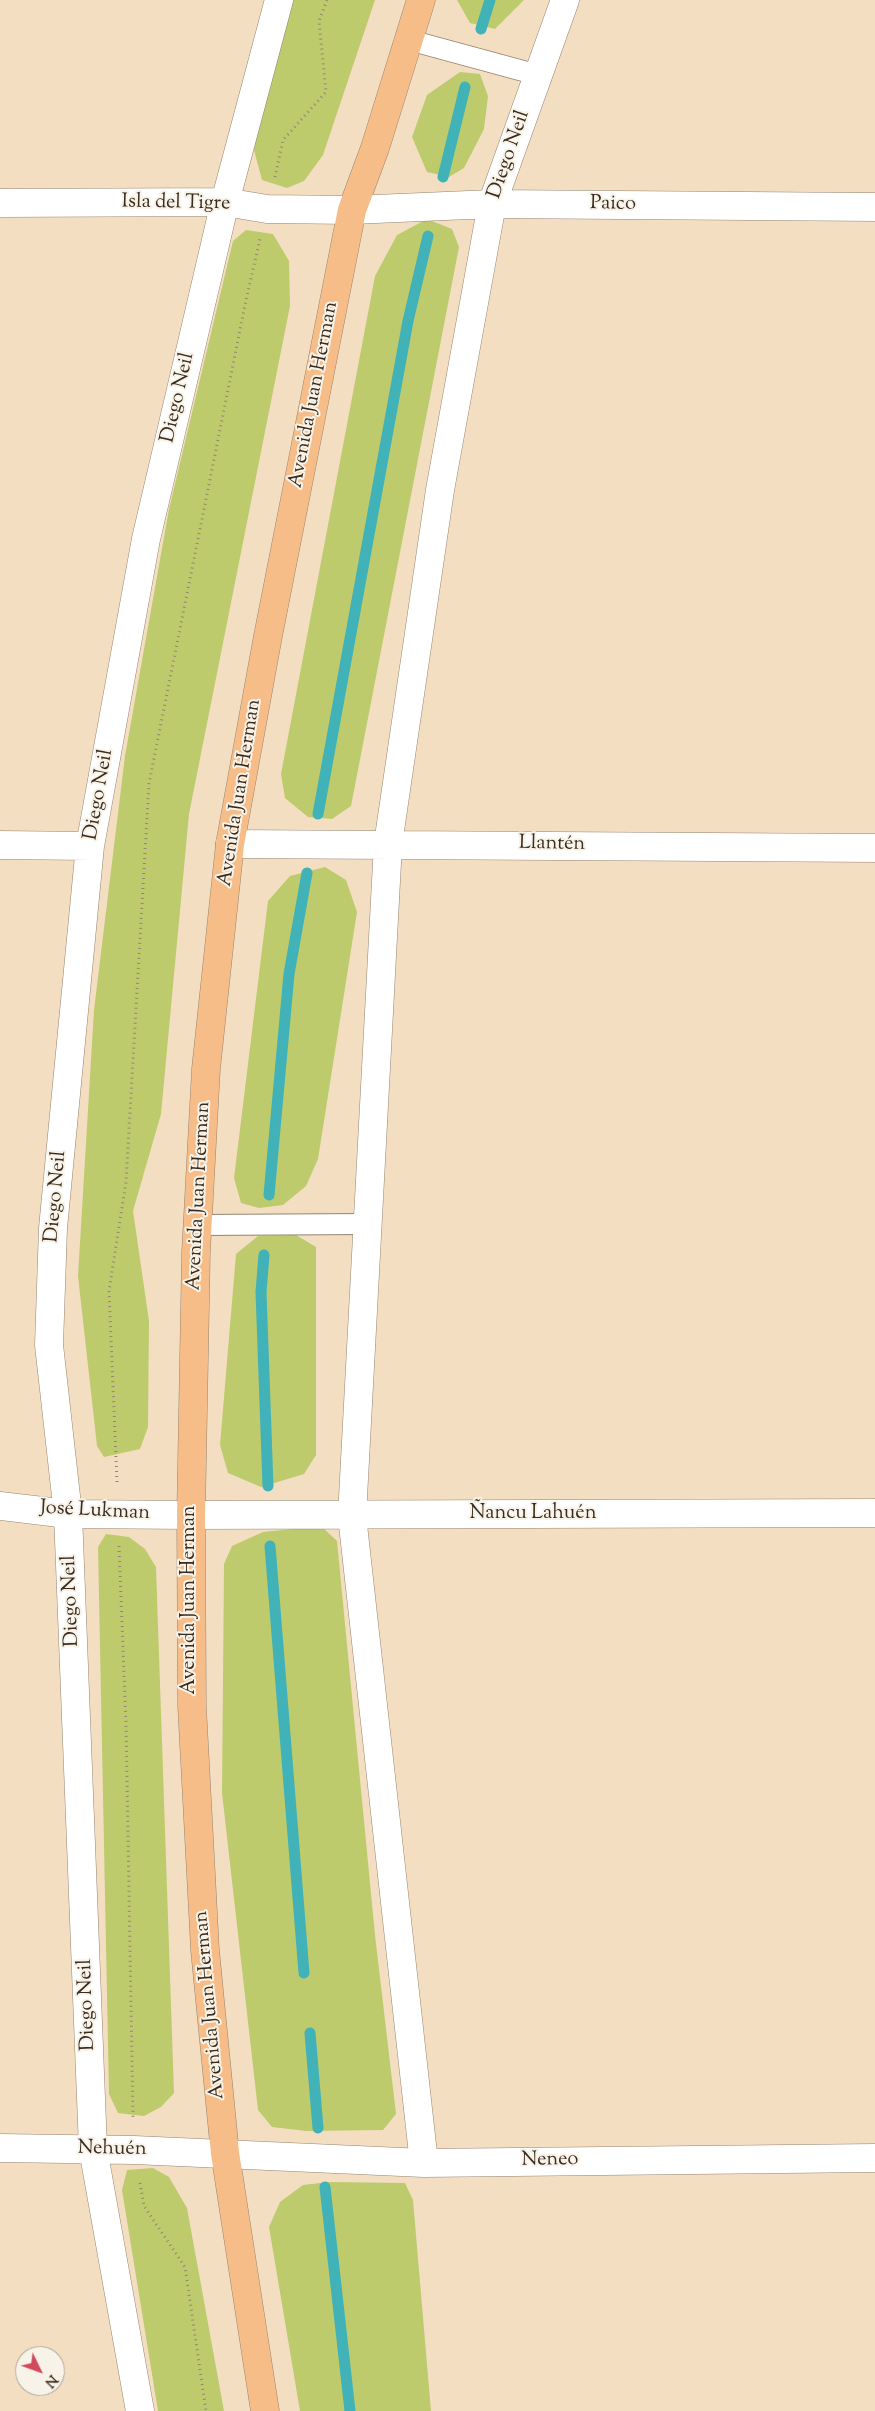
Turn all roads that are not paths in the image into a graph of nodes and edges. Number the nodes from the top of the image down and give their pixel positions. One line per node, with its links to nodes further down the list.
1 (279, 0): 6 (street, Diego Neil)
2 (421, 0): 4 (main road, Avenida Juan Herman)
3 (565, 0): 5 (street, Diego Neil)
4 (409, 40): 5 (lane); 10 (main road, Avenida Juan Herman)
5 (538, 75): 8 (street, Diego Neil)
6 (225, 202): 7 (street, Isla del Tigre); 10 (street, Isla del Tigre); 14 (street, Diego Neil)
7 (0, 203)
8 (492, 204): 9 (street, Paico); 10 (street, Paico); 12 (street, Diego Neil)
9 (875, 207)
10 (352, 210): 11 (main road, Avenida Juan Herman)
11 (230, 844): 12 (street, Llantén); 17 (main road, Avenida Juan Herman)
12 (388, 844): 15 (street, Llantén); 16 (street, Diego Neil)
13 (0, 845): 14 (street)
14 (90, 846): 20 (street, Diego Neil)
15 (875, 848)
16 (368, 1224): 17 (lane); 22 (street, Diego Neil)
17 (198, 1225): 21 (main road, Avenida Juan Herman)
18 (0, 1506): 20 (street, José Lukman)
19 (875, 1513): 22 (street, Ñancu Lahuén)
20 (68, 1514): 21 (street, José Lukman); 24 (street, Diego Neil)
21 (191, 1516): 22 (street, Ñancu Lahuén); 25 (main road, Avenida Juan Herman)
22 (352, 1516): 27 (street, Diego Neil)
23 (0, 2148): 24 (street, Nehuén)
24 (93, 2149): 25 (street, Nehuén); 28 (street, Diego Neil)
25 (225, 2153): 27 (street, Neneo); 29 (main road, Avenida Juan Herman)
26 (875, 2158): 27 (street, Neneo)
27 (424, 2163)
28 (140, 2411)
29 (265, 2411)

